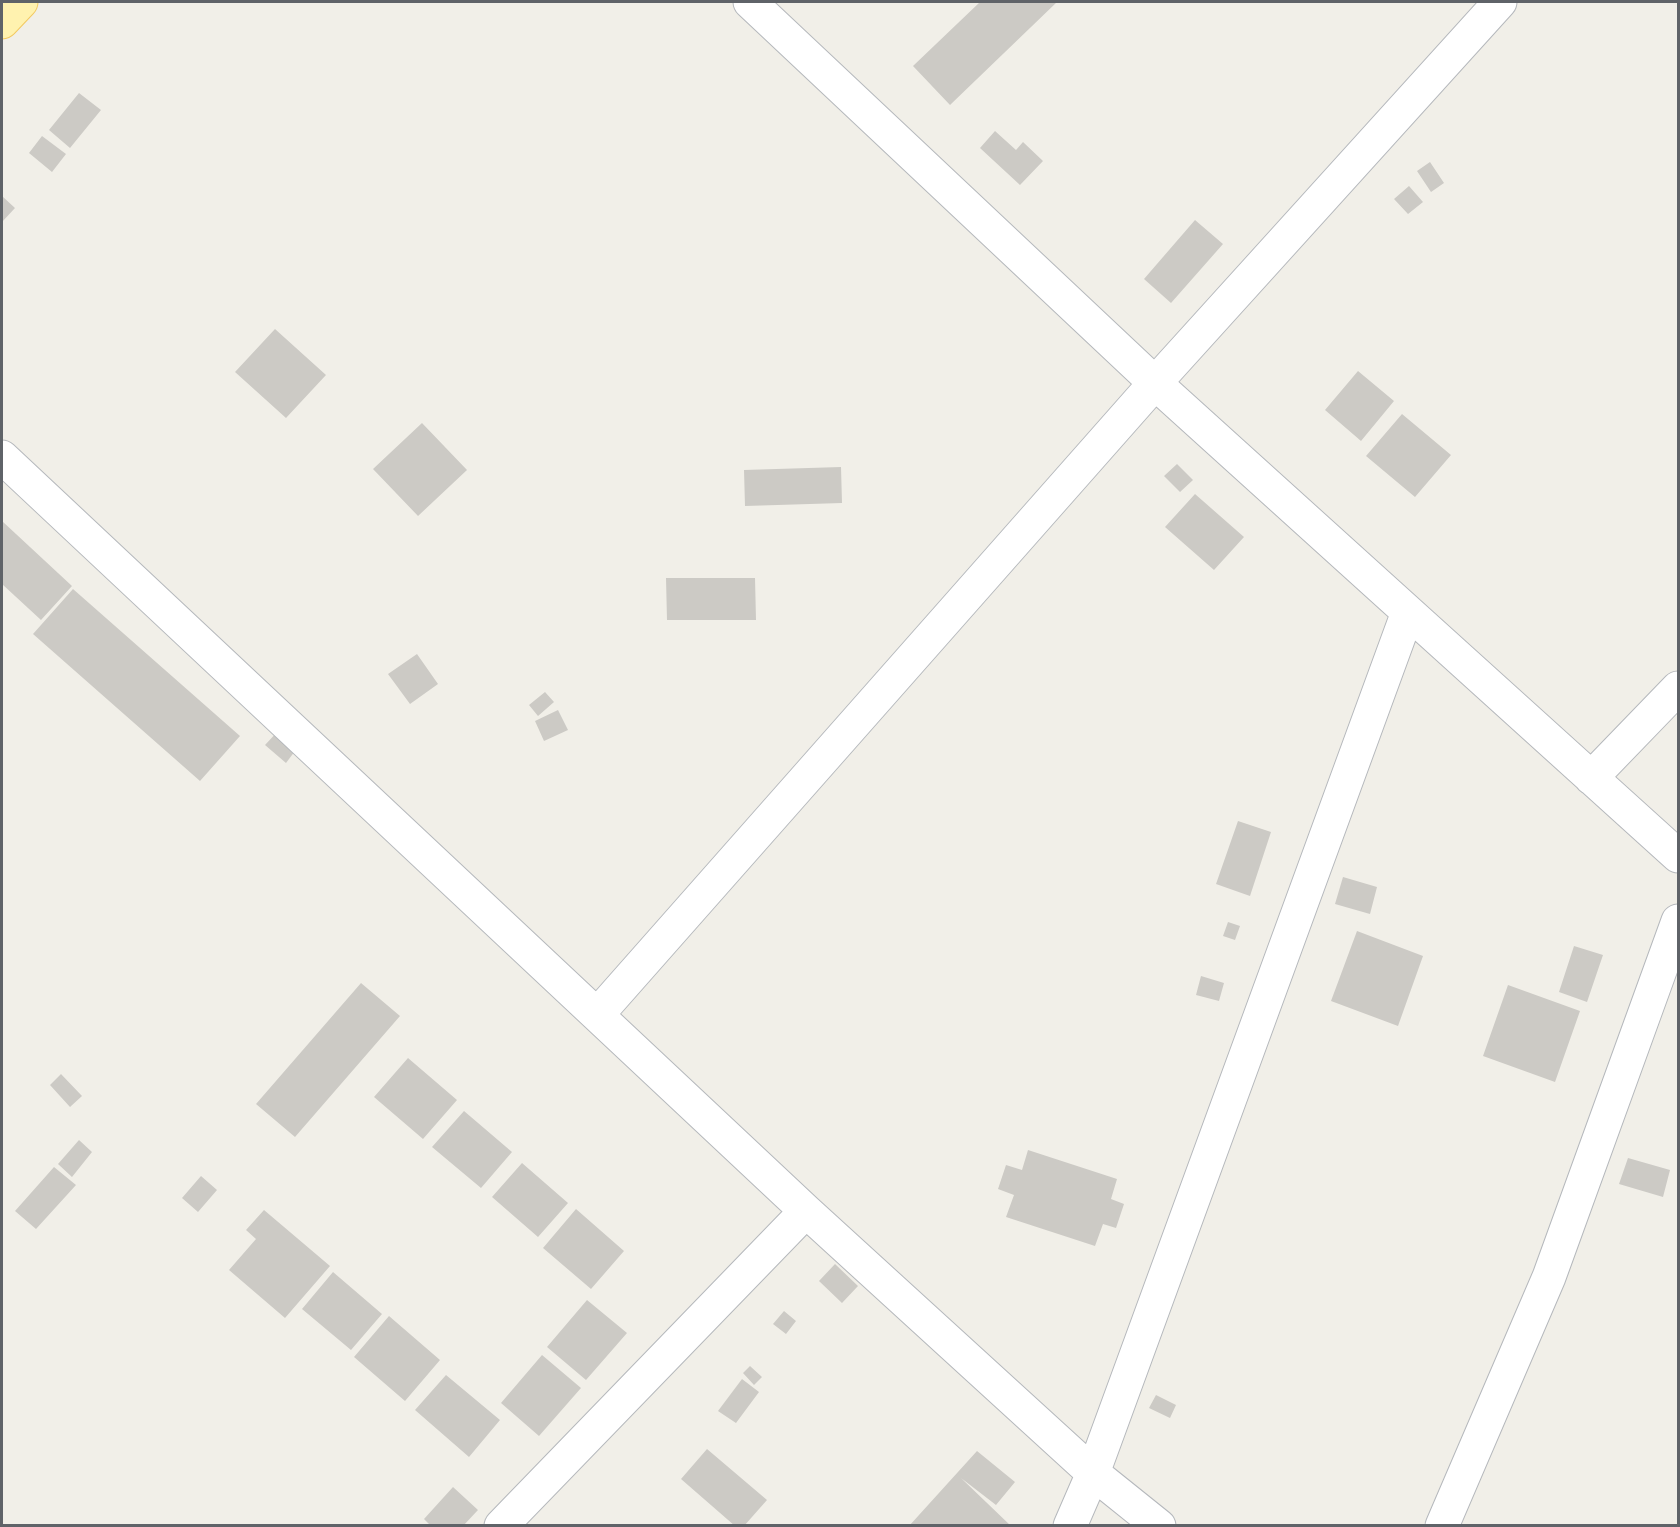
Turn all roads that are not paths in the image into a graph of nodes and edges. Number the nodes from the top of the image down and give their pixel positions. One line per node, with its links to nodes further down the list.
1 (21, 2): 4 (main road)
2 (750, 2): 5 (street)
3 (1500, 2): 5 (street)
4 (2, 22)
5 (1155, 383): 7 (street); 12 (street)
6 (2, 457): 12 (street)
7 (1408, 612): 9 (street); 14 (street)
8 (1678, 688): 9 (street)
9 (1591, 778): 10 (street)
10 (1678, 856)
11 (1678, 921): 18 (street)
12 (597, 1015): 13 (street)
13 (806, 1211): 14 (street); 15 (street)
14 (1093, 1473): 16 (street); 17 (street)
15 (501, 1526)
16 (1070, 1526)
17 (1159, 1526)
18 (1442, 1526)

